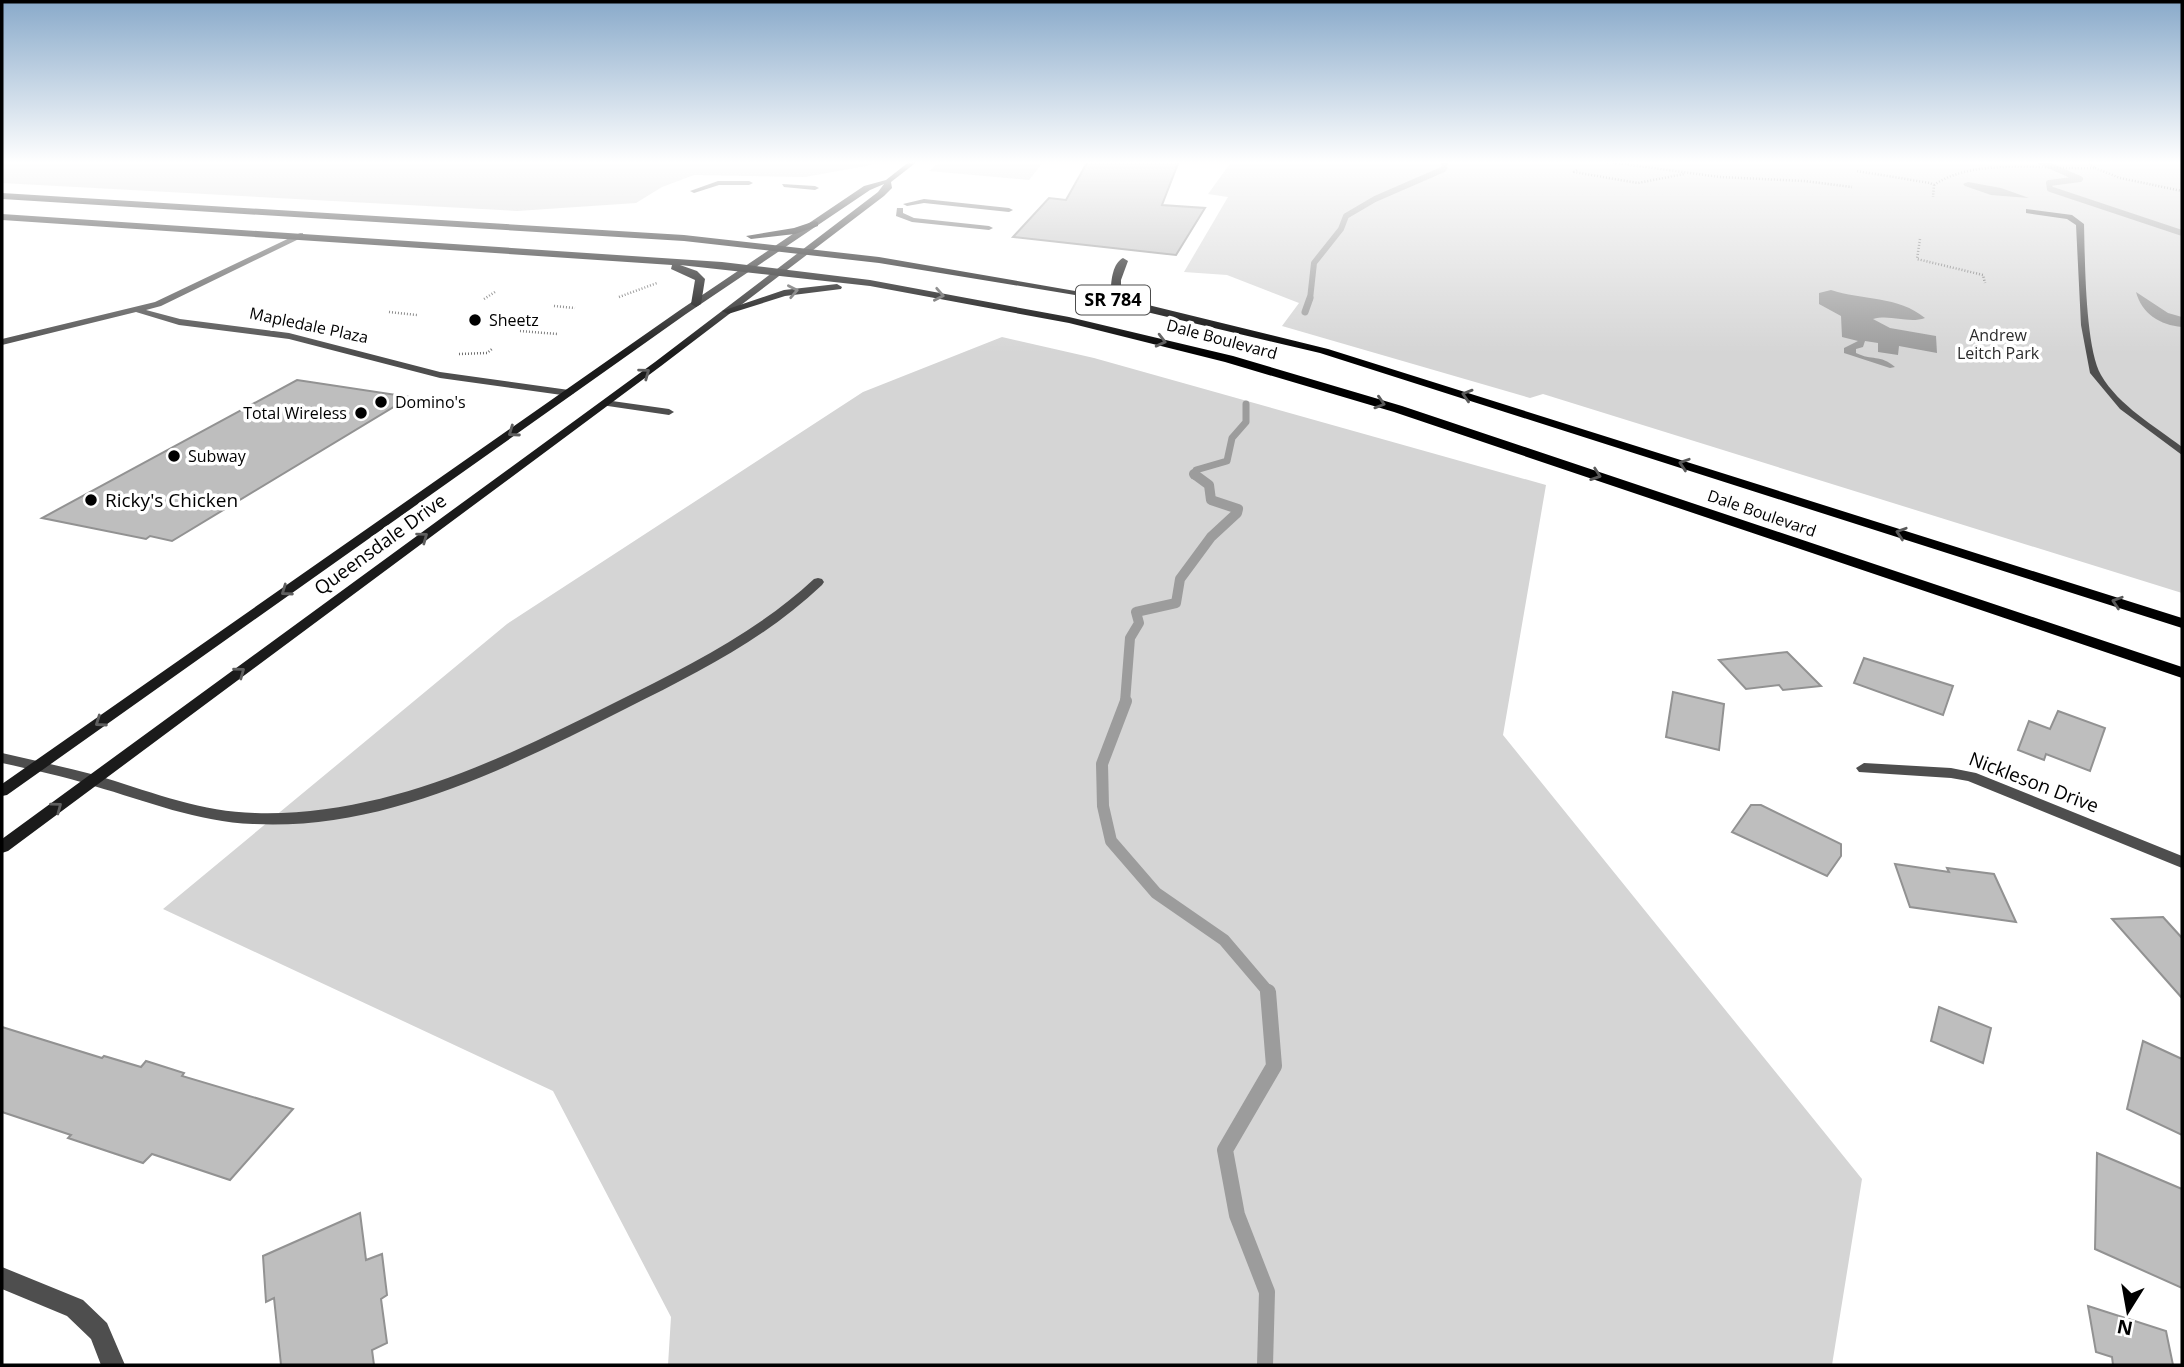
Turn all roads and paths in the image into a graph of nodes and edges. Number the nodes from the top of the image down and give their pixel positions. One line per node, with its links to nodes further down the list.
1 (131, 225): 9 (main road, Dale Boulevard / SR 784)
2 (470, 225): 10 (main road, Dale Boulevard / SR 784)
3 (811, 225): 10 (main road)
4 (812, 225): 12 (street, Queensdale Drive)
5 (841, 225): 13 (street, Queensdale Drive)
6 (958, 225): 8 (street)
7 (2080, 225): 40 (street)
8 (989, 228)
9 (300, 235): 14 (main road, Dale Boulevard / SR 784); 27 (street)
10 (684, 238): 12 (main road, Dale Boulevard / SR 784)
11 (1920, 239): 19 (path)
12 (780, 247): 13 (main road, Dale Boulevard / SR 784); 16 (street, Queensdale Drive)
13 (807, 251): 17 (street, Queensdale Drive); 28 (main road, Dale Boulevard / SR 784)
14 (644, 258): 16 (main road, Dale Boulevard / SR 784); 24 (main road)
15 (1123, 261): 28 (main road)
16 (750, 268): 17 (main road, Dale Boulevard / SR 784); 24 (street, Queensdale Drive)
17 (781, 271): 20 (main road, Dale Boulevard / SR 784); 29 (street, Queensdale Drive)
18 (665, 279): 22 (path)
19 (1985, 283)
20 (902, 288): 29 (main road, one-way to 20); 43 (main road, Dale Boulevard / SR 784, one-way to 43)
21 (495, 292): 23 (path)
22 (619, 297)
23 (484, 299)
24 (696, 304): 37 (street, Queensdale Drive)
25 (554, 306): 26 (path)
26 (575, 308)
27 (138, 310): 34 (street, Mapledale Plaza); 37 (street, Mapledale Plaza)
28 (1160, 310): 42 (main road, Dale Boulevard / SR 784, one-way to 28)
29 (728, 311): 38 (street, Queensdale Drive, one-way to 29)
30 (389, 312): 31 (path)
31 (417, 315)
32 (520, 331): 33 (path)
33 (558, 334)
34 (2, 342)
35 (492, 349): 36 (path)
36 (453, 355)
37 (569, 393): 45 (street, Queensdale Drive, one-way to 45)
38 (605, 403): 39 (street); 47 (street, Queensdale Drive, one-way to 38)
39 (669, 412)
40 (2182, 452)
41 (818, 582): 47 (street)
42 (2182, 623)
43 (2182, 673)
44 (2, 758): 45 (street)
45 (37, 766): 47 (street); 48 (street, Queensdale Drive)
46 (1864, 768): 50 (street, Nickleson Drive)
47 (93, 780): 49 (street, Queensdale Drive, one-way to 47)
48 (2, 791)
49 (2, 847)
50 (2182, 862)
51 (2, 1278): 52 (street)
52 (113, 1365)

